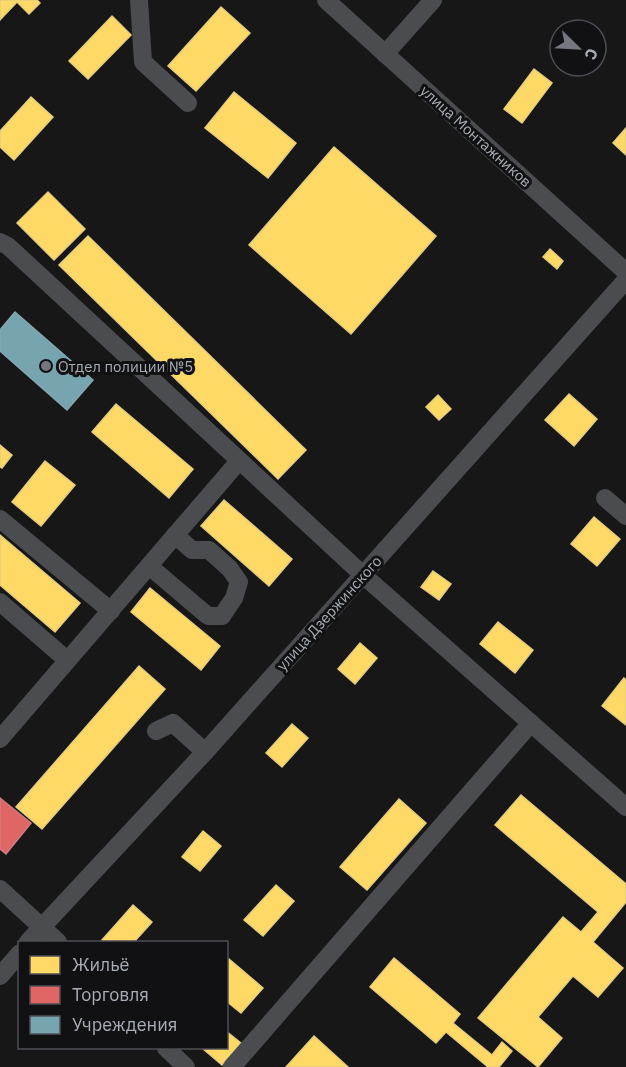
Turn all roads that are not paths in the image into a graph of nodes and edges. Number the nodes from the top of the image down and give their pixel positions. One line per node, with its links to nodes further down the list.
1 (139, 0): 5 (street)
2 (326, 0): 4 (street, улица Монтажников)
3 (433, 0): 4 (street)
4 (385, 54): 7 (street, улица Монтажников)
5 (188, 103)
6 (0, 242): 9 (street)
7 (626, 272)
8 (626, 280): 15 (street, улица Дзержинского)
9 (239, 460): 13 (street); 15 (street)
10 (605, 498): 11 (street)
11 (626, 516)
12 (0, 519): 17 (street)
13 (175, 535): 14 (street); 14 (street)
14 (149, 566): 17 (street)
15 (363, 575): 19 (street); 22 (street, улица Дзержинского)
16 (0, 602): 18 (street)
17 (111, 611): 18 (street)
18 (68, 660): 21 (street)
19 (531, 723): 23 (street); 32 (street)
20 (156, 731): 22 (street)
21 (0, 739)
22 (205, 752): 25 (street, улица Дзержинского)
23 (626, 807)
24 (0, 889): 25 (street)
25 (42, 927): 26 (street, улица Дзержинского); 27 (street)
26 (29, 941)
27 (57, 941)
28 (18, 955): 29 (street)
29 (0, 976)
30 (168, 1049): 31 (street)
31 (186, 1067)
32 (232, 1067)

